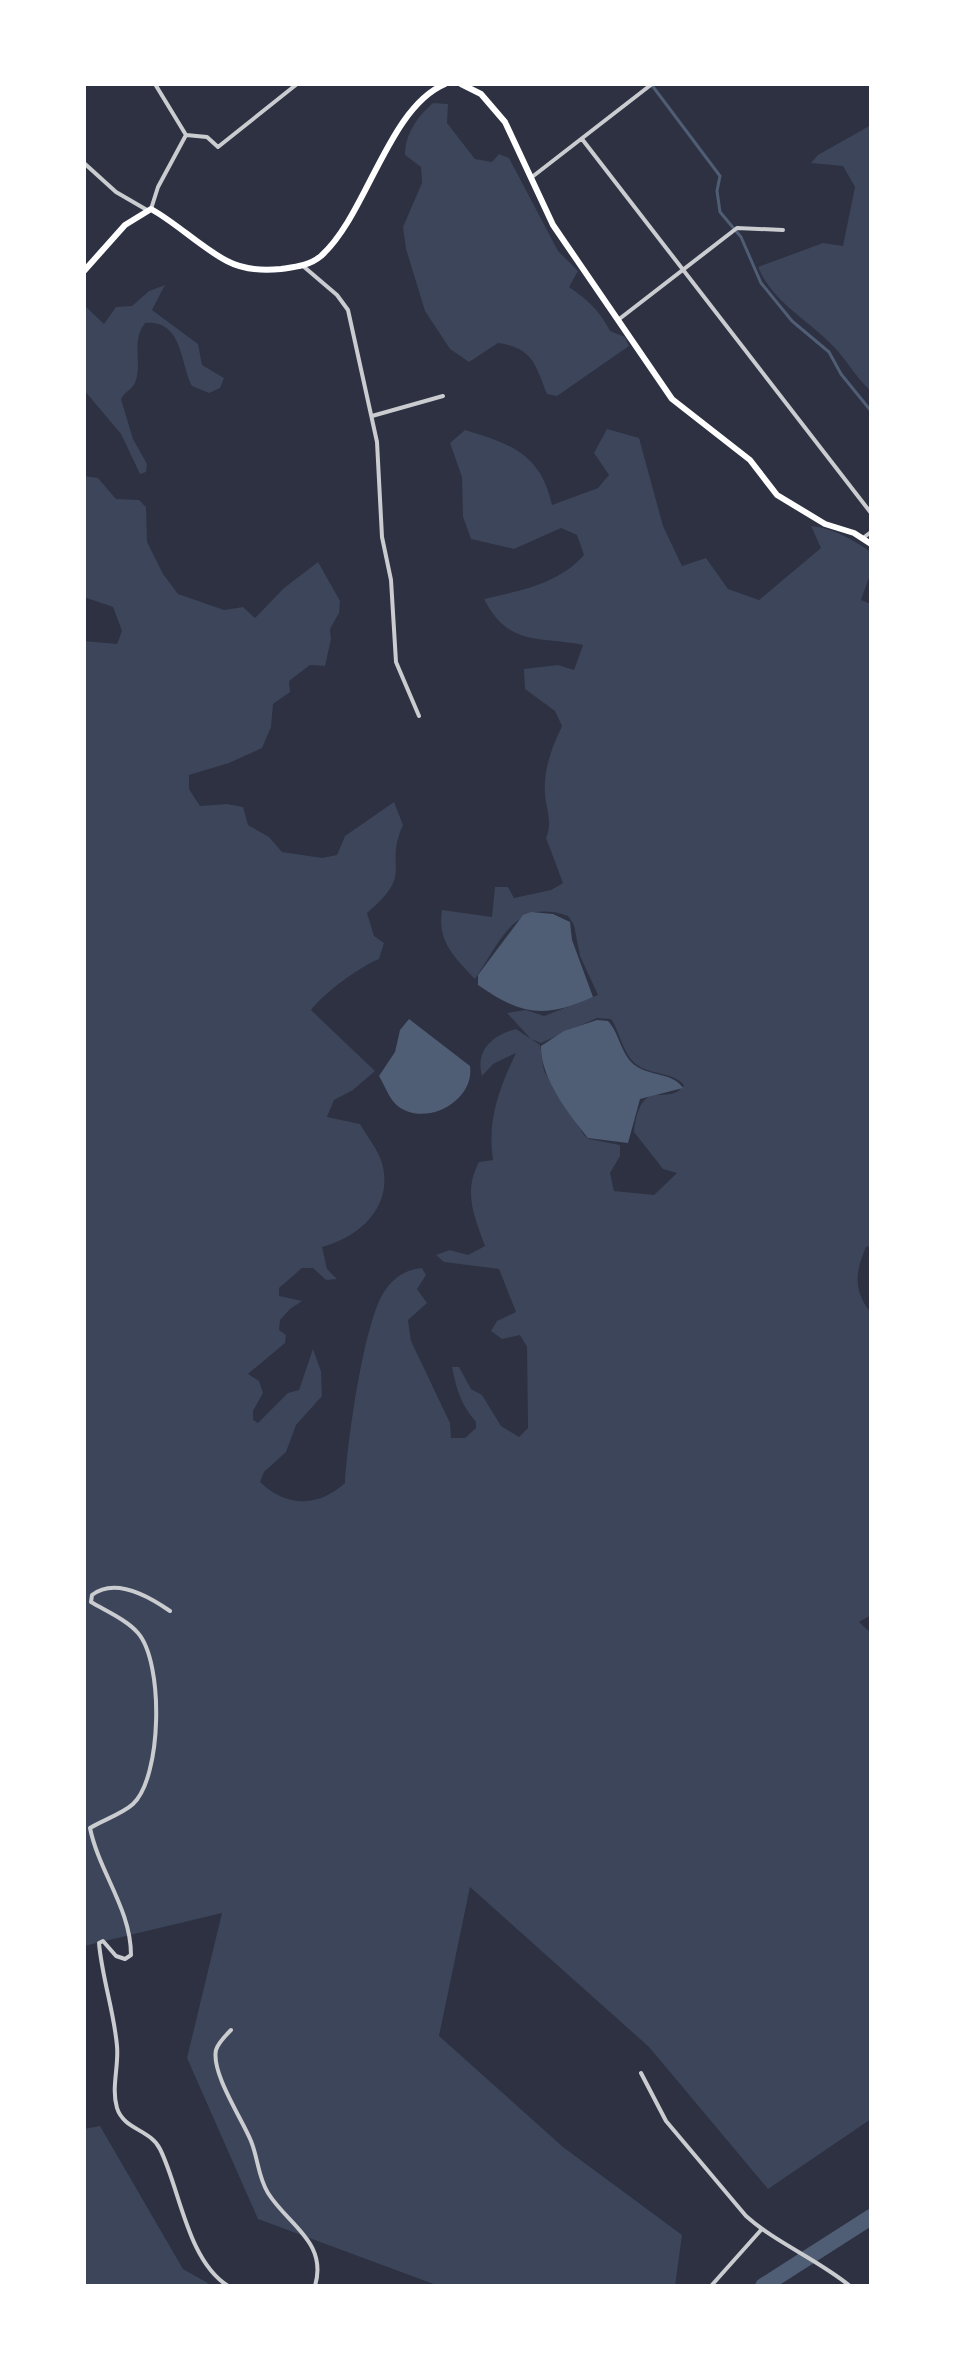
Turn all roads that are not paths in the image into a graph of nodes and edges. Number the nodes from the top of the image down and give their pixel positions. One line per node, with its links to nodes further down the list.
1 (155, 84): 6 (street)
2 (297, 84): 6 (street)
3 (445, 84): 12 (main road)
4 (461, 84): 9 (main road)
5 (651, 85): 7 (street)
6 (186, 135): 10 (street)
7 (582, 139): 9 (street); 13 (street)
8 (84, 163): 10 (street)
9 (532, 177): 15 (main road)
10 (149, 210): 12 (main road); 14 (main road)
11 (783, 230): 13 (street)
12 (303, 266): 17 (street)
13 (682, 269): 15 (street); 18 (street)
14 (84, 271)
15 (618, 320): 20 (main road)
16 (443, 396): 17 (street)
17 (372, 416): 22 (street)
18 (871, 513)
19 (871, 532): 20 (street)
20 (863, 538): 21 (main road)
21 (871, 544)
22 (419, 716)
23 (170, 1611): 27 (street)
24 (231, 2030): 28 (street)
25 (641, 2073): 26 (street)
26 (761, 2230): 29 (street); 30 (street)
27 (228, 2286)
28 (315, 2286)
29 (711, 2286)
30 (850, 2286)

